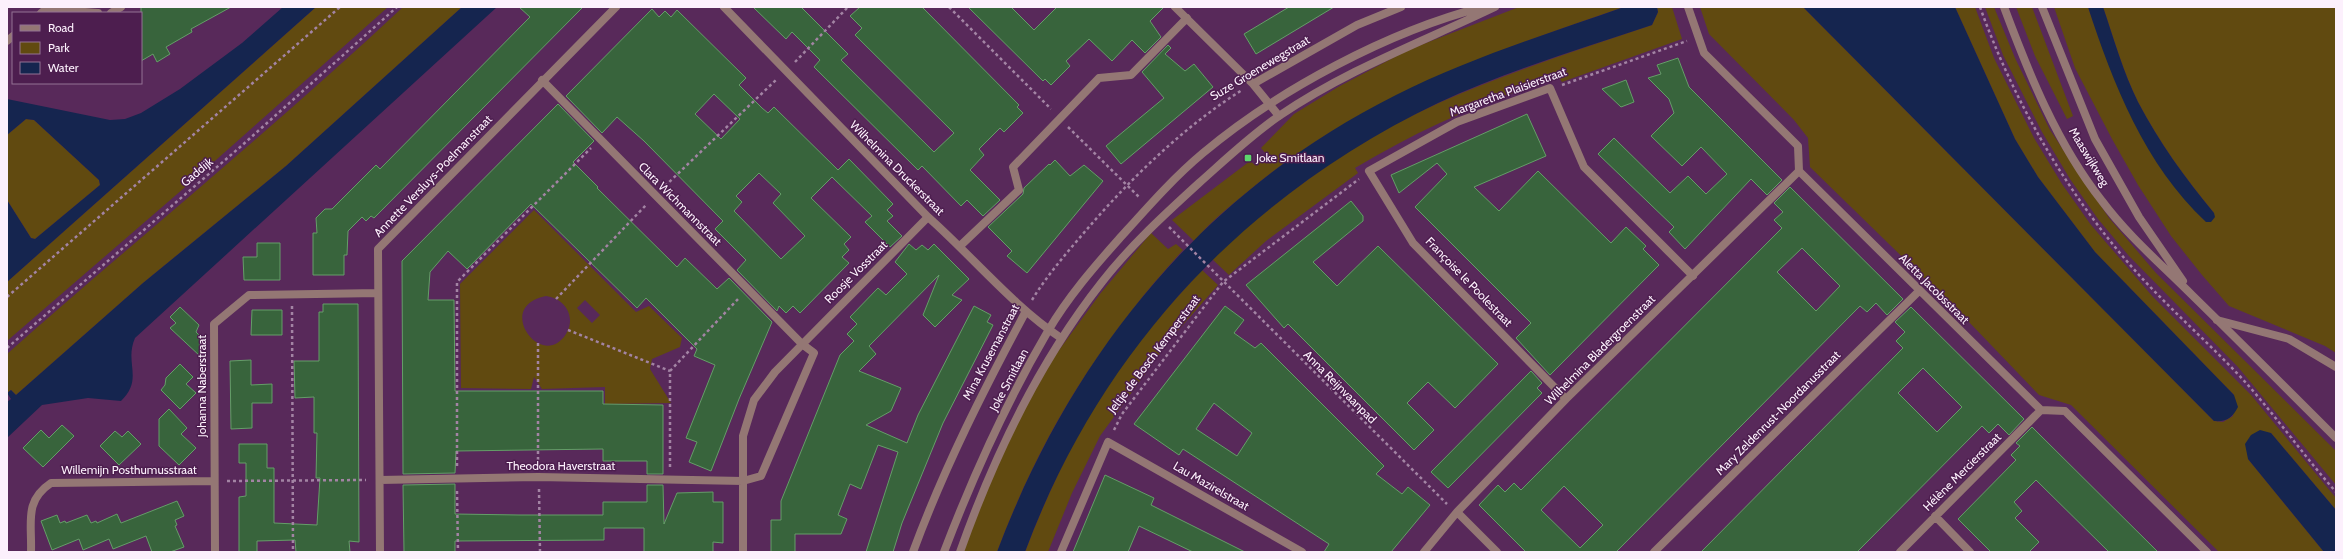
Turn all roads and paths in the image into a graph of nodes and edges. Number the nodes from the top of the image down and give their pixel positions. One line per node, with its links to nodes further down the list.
1 (340, 7): 38 (path)
2 (397, 7): 47 (path, Gaddijk)
3 (616, 7): 18 (street, Annette Versluys-Poelmanstraat)
4 (724, 7): 17 (street, Wilhelmina Druckerstraat)
5 (848, 7): 17 (path)
6 (1175, 7): 15 (street)
7 (1400, 7): 19 (street, Suze Groenewegstraat)
8 (1483, 7): 21 (street, Joke Smitlaan)
9 (1495, 7): 22 (street, Joke Smitlaan)
10 (1688, 7): 16 (street)
11 (2004, 7): 37 (street, Maaswijkweg)
12 (2042, 7): 37 (street, Maaswijkweg)
13 (42, 12): 14 (street)
14 (85, 12)
15 (1187, 18): 19 (street); 30 (street)
16 (1699, 37): 20 (path, Margaretha Plaisierstraat); 25 (street)
17 (786, 72): 27 (path); 28 (street, Wilhelmina Druckerstraat)
18 (542, 80): 23 (street, Clara Wichmannstraat); 35 (street, Annette Versluys-Poelmanstraat)
19 (1253, 84): 21 (street); 26 (path, Suze Groenewegstraat)
20 (1550, 88): 24 (street, Margaretha Plaisierstraat); 31 (street)
21 (1270, 104): 22 (street); 43 (street, Joke Smitlaan)
22 (1279, 116): 44 (street, Joke Smitlaan)
23 (599, 140): 27 (street, Clara Wichmannstraat); 55 (path)
24 (1368, 171): 32 (path); 50 (street, Françoise le Poolestraat)
25 (1799, 171): 31 (street, Wilhelmina Bladergroenstraat); 34 (street, Aletta Jacobsstraat)
26 (1127, 185): 40 (path, Mina Krusemanstraat)
27 (654, 196): 33 (street, Clara Wichmannstraat); 39 (path)
28 (928, 217): 30 (street, Wilhelmina Druckerstraat); 46 (street, Roosje Vosstraat)
29 (1182, 240): 32 (path, Anna Reijnvaanpad)
30 (960, 246): 40 (street, Wilhelmina Druckerstraat)
31 (1692, 276): 50 (street, Wilhelmina Bladergroenstraat)
32 (1223, 282): 53 (path, Jeltje de Bosch Kemperstraat); 61 (path, Anna Reijnvaanpad)
33 (748, 289): 46 (street, Clara Wichmannstraat); 49 (path)
34 (1919, 291): 51 (street, Aletta Jacobsstraat); 77 (street, Mary Zeldenrust-Noordanusstraat)
35 (378, 293): 36 (street, Johanna Naberstraat); 57 (street, Annette Versluys-Poelmanstraat)
36 (292, 294): 56 (path); 59 (street, Johanna Naberstraat)
37 (2191, 294): 41 (street, Maaswijkweg)
38 (7, 297)
39 (556, 299)
40 (1026, 311): 43 (street, Wilhelmina Druckerstraat); 70 (street, Mina Krusemanstraat)
41 (2217, 320): 48 (street); 52 (street, Maaswijkweg)
42 (568, 330): 49 (path)
43 (1049, 330): 44 (street, Wilhelmina Druckerstraat); 71 (street, Joke Smitlaan)
44 (1061, 338): 72 (street, Joke Smitlaan)
45 (538, 343): 54 (path)
46 (802, 344): 60 (street, Roosje Vosstraat); 60 (street)
47 (7, 348)
48 (2336, 367)
49 (670, 371): 58 (path)
50 (1566, 399): 61 (street, Wilhelmina Bladergroenstraat)
51 (2041, 410): 62 (street, Hélène Mercierstraat); 80 (street)
52 (2336, 438)
53 (1108, 442): 73 (street); 74 (street, Lau Mazirelstraat)
54 (538, 477): 55 (street, Theodora Haverstraat); 58 (street, Theodora Haverstraat); 68 (path)
55 (457, 478): 57 (street, Theodora Haverstraat); 67 (path)
56 (293, 480): 57 (path); 59 (path); 65 (path)
57 (380, 480): 66 (street, Annette Versluys-Poelmanstraat)
58 (670, 480): 60 (street, Theodora Haverstraat)
59 (213, 481): 63 (street, Willemijn Posthumusstraat); 64 (street, Johanna Naberstraat)
60 (742, 481): 69 (street, Roosje Vosstraat)
61 (1457, 512): 75 (street, Wilhelmina Bladergroenstraat); 76 (street)
62 (1935, 516): 78 (street, Hélène Mercierstraat); 79 (street)
63 (31, 552)
64 (215, 552)
65 (293, 552)
66 (380, 552)
67 (458, 552)
68 (540, 552)
69 (743, 552)
70 (914, 552)
71 (944, 552)
72 (960, 552)
73 (1061, 552)
74 (1302, 552)
75 (1424, 552)
76 (1497, 552)
77 (1654, 552)
78 (1900, 552)
79 (1970, 552)
80 (2206, 552)

